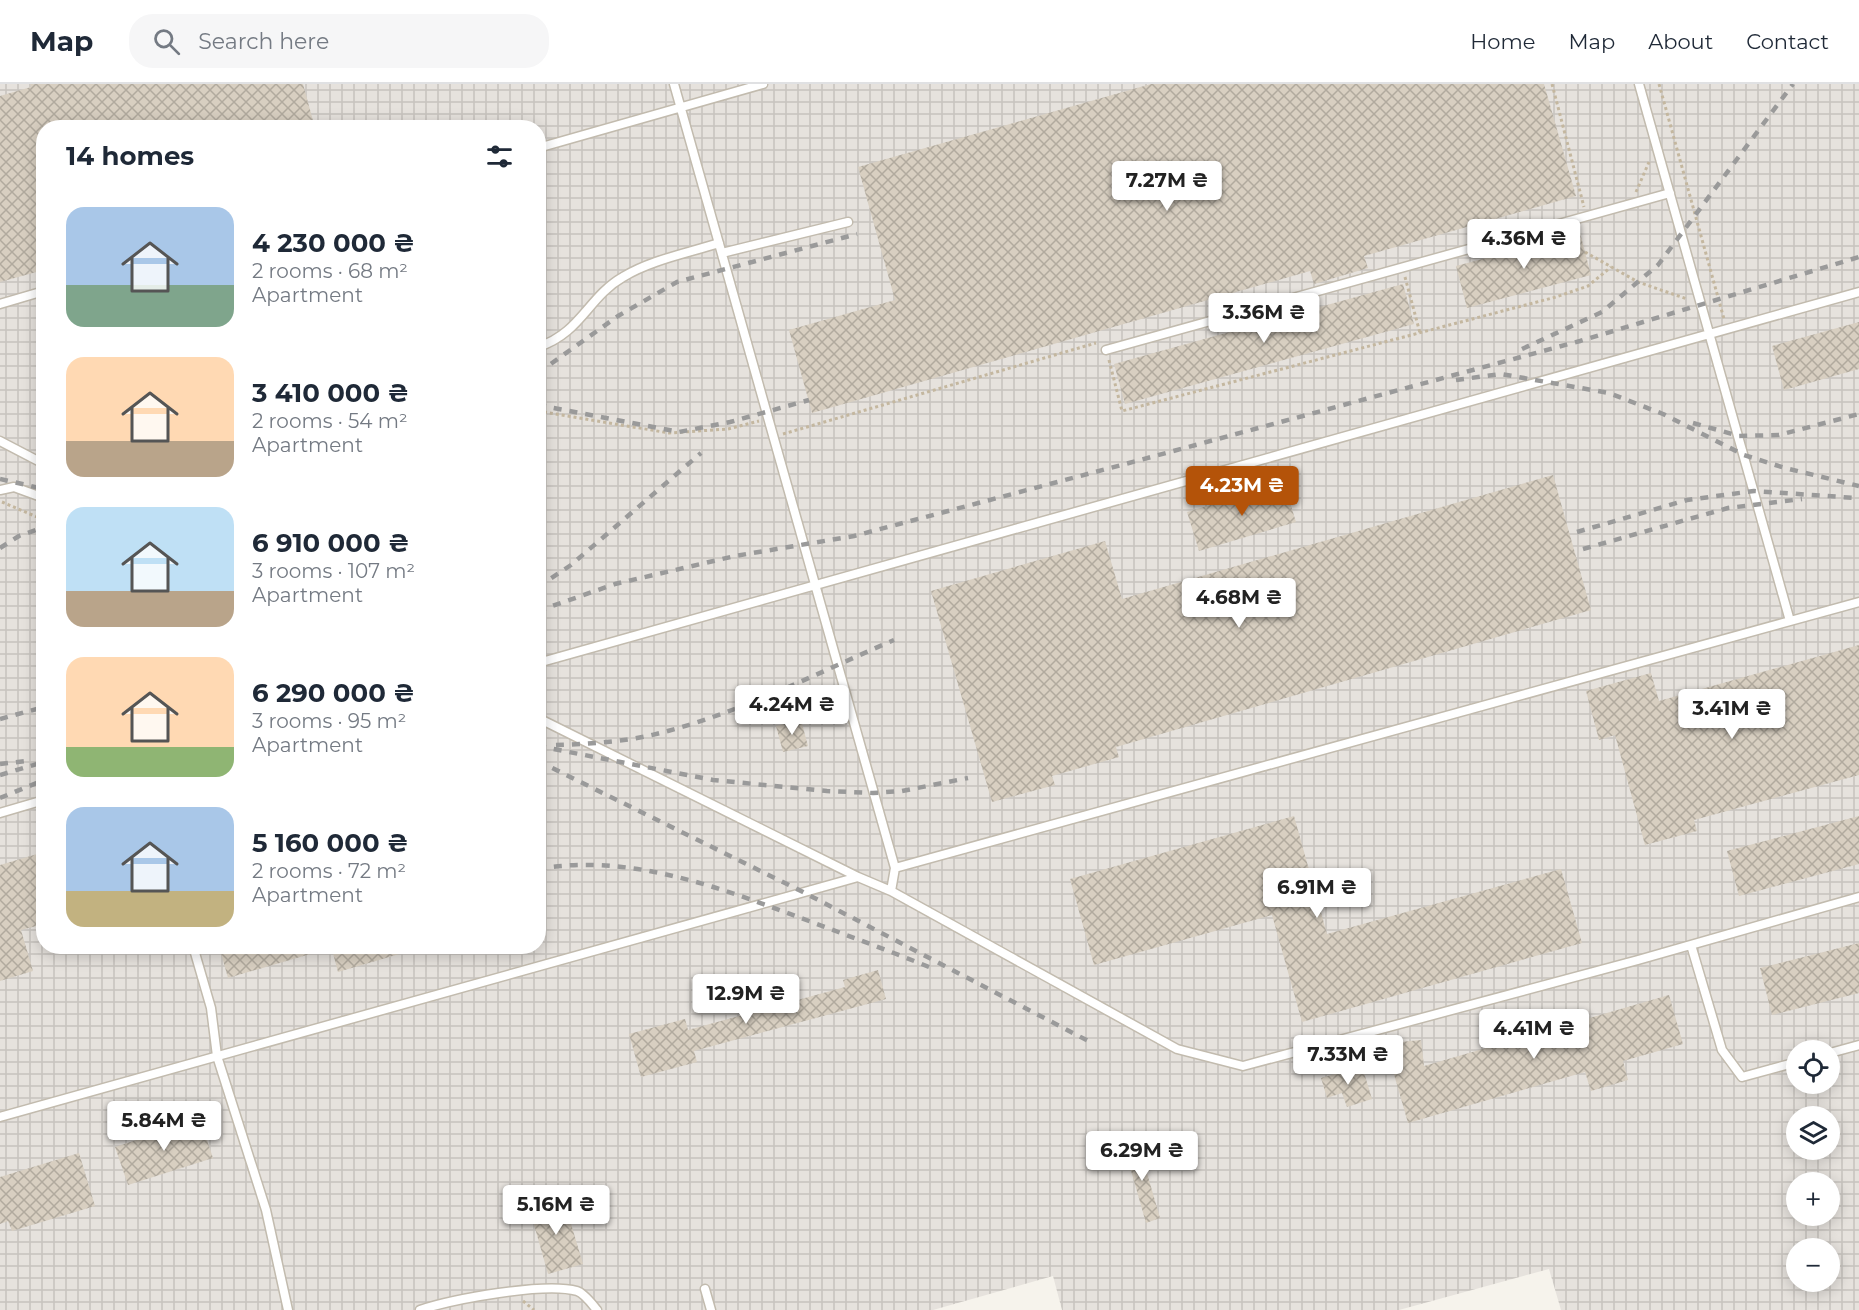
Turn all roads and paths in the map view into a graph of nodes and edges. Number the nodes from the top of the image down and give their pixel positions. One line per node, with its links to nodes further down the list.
1 (674, 84): 6 (lane)
2 (764, 84): 6 (lane)
3 (1552, 84): 9 (path)
4 (1639, 84): 8 (lane)
5 (1659, 84): 20 (path)
6 (681, 107): 7 (lane); 11 (lane)
7 (546, 146)
8 (1670, 193): 9 (lane); 19 (lane)
9 (1587, 216): 15 (lane)
10 (848, 222): 13 (lane)
11 (719, 243): 13 (lane); 23 (lane)
12 (1585, 252): 14 (path)
13 (722, 253): 26 (lane)
14 (1611, 267): 19 (path); 21 (path)
15 (1402, 268): 21 (path); 24 (lane)
16 (1859, 292): 20 (lane)
17 (36, 293): 18 (lane)
18 (0, 304)
19 (1702, 304): 22 (lane)
20 (1727, 329): 22 (lane)
21 (1420, 333): 24 (path)
22 (1711, 334): 34 (lane); 36 (lane)
23 (546, 344)
24 (1106, 350): 27 (path)
25 (546, 412): 26 (path)
26 (768, 419): 27 (lane)
27 (773, 437): 34 (lane)
28 (0, 441): 29 (lane)
29 (36, 460)
30 (0, 490): 31 (lane)
31 (36, 495)
32 (0, 502): 33 (path)
33 (36, 517)
34 (815, 586): 37 (lane); 41 (lane)
35 (1859, 602): 36 (lane)
36 (1790, 621): 41 (lane)
37 (546, 661)
38 (546, 722): 42 (lane)
39 (36, 803): 40 (lane)
40 (0, 813)
41 (895, 868): 43 (lane)
42 (858, 877): 43 (lane); 49 (lane)
43 (891, 891): 45 (lane)
44 (1859, 897): 45 (lane)
45 (1691, 945): 50 (lane)
46 (194, 954): 49 (lane)
47 (1859, 1045): 48 (lane)
48 (1840, 1050)
49 (217, 1056): 51 (lane); 53 (lane)
50 (1786, 1065)
51 (0, 1118)
52 (705, 1289): 56 (lane)
53 (288, 1310)
54 (420, 1310): 55 (lane)
55 (597, 1310)
56 (711, 1310)

